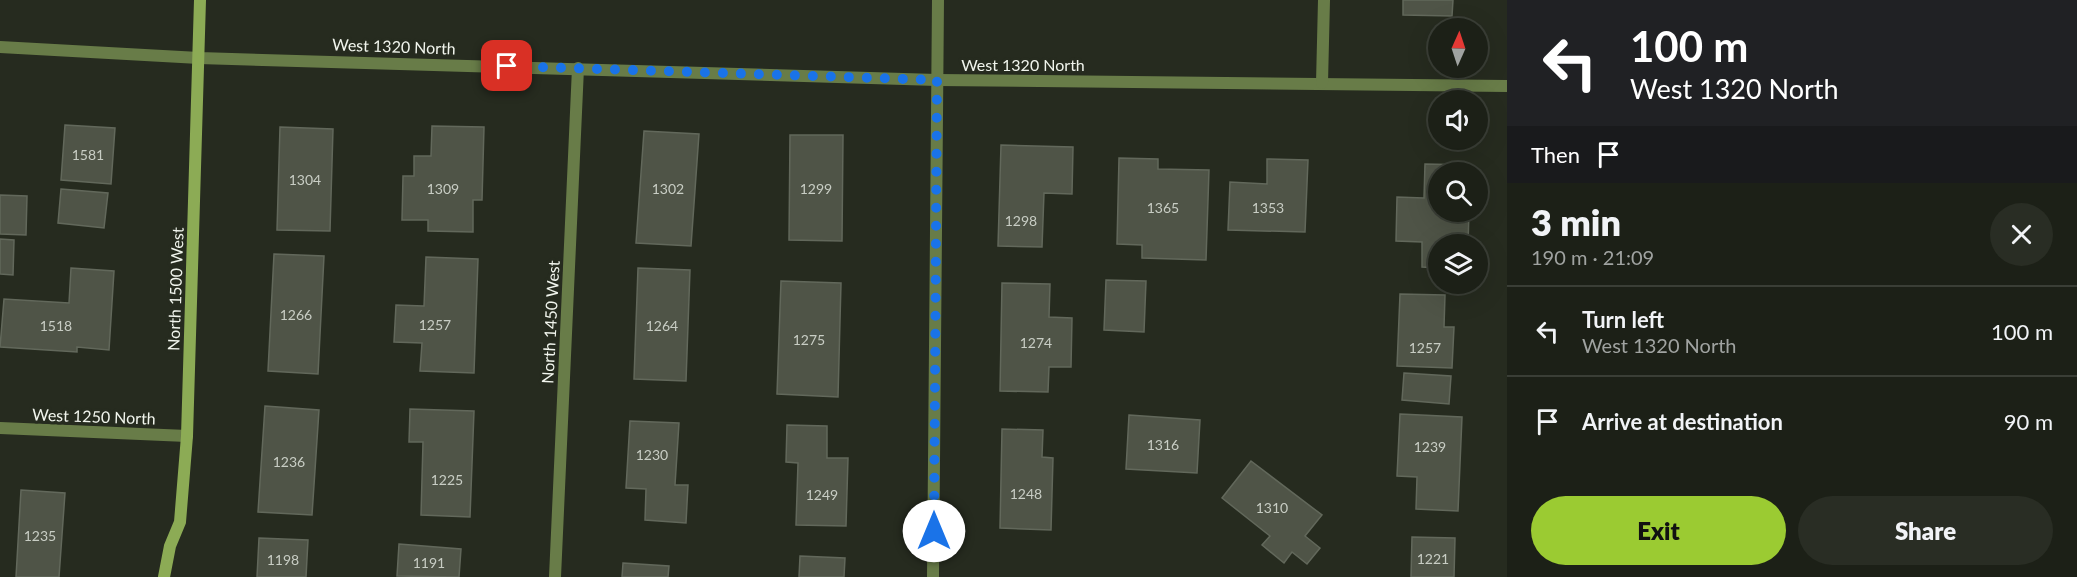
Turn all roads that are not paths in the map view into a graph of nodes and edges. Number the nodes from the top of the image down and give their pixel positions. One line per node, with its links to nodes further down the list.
1 (200, 0): 5 (street, North 1500 West)
2 (938, 0): 7 (street)
3 (1324, 0): 8 (street)
4 (0, 47): 5 (street, West 1320 North)
5 (199, 58): 6 (street, West 1320 North); 11 (street, North 1500 West)
6 (578, 68): 7 (street, West 1320 North); 13 (street, North 1450 West)
7 (937, 80): 8 (street, West 1320 North); 14 (street)
8 (1322, 83): 9 (street, West 1320 North)
9 (1507, 86)
10 (0, 428): 11 (street, West 1250 North)
11 (187, 436): 12 (street, North 1500 West)
12 (164, 577)
13 (555, 577)
14 (933, 577)

